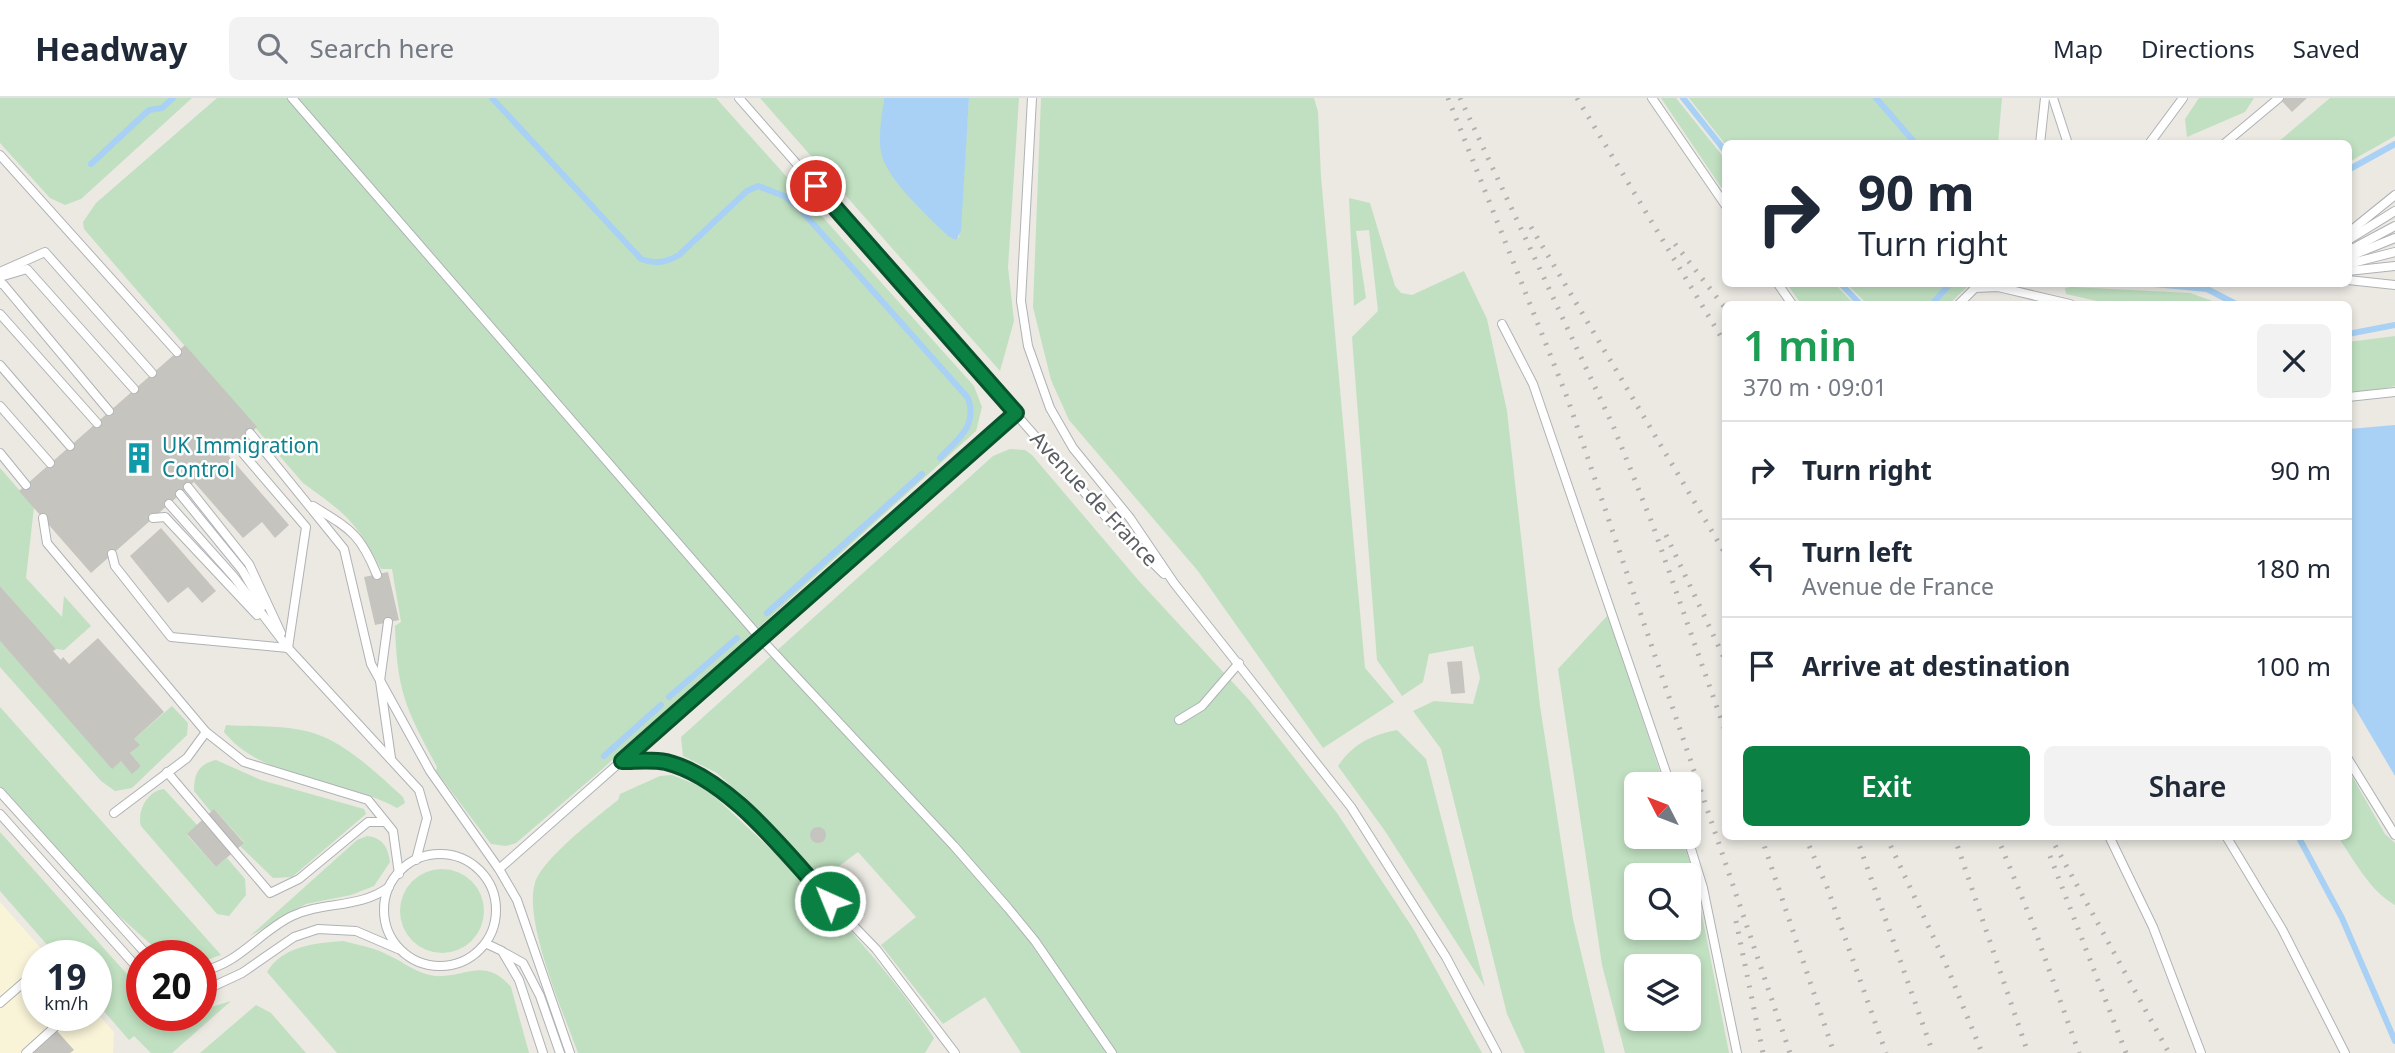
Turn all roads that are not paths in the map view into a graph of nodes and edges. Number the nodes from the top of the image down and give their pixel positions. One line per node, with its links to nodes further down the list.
1 (292, 98): 65 (lane)
2 (739, 98): 47 (lane, Avenue de France)
3 (1032, 98): 63 (lane)
4 (1652, 98): 15 (lane)
5 (2045, 98): 9 (lane)
6 (2053, 98): 10 (lane)
7 (2183, 98): 11 (lane)
8 (2279, 98): 12 (lane)
9 (2040, 140)
10 (2067, 140)
11 (2152, 140)
12 (2229, 140)
13 (0, 155): 39 (lane)
14 (2395, 195): 19 (lane)
15 (1722, 200)
16 (2395, 201): 20 (lane)
17 (2395, 211): 21 (lane)
18 (2395, 226): 23 (lane)
19 (2352, 233)
20 (2352, 233)
21 (2352, 234)
22 (2395, 237): 25 (lane)
23 (2352, 249)
24 (2395, 252): 26 (lane)
25 (2352, 255)
26 (2352, 263)
27 (2395, 266): 28 (lane)
28 (2352, 271)
29 (0, 274): 41 (lane); 42 (lane)
30 (2352, 280): 32 (lane)
31 (0, 284): 46 (lane)
32 (2395, 285)
33 (1977, 287): 35 (lane)
34 (1998, 287): 36 (lane)
35 (1962, 301)
36 (2057, 301)
37 (0, 314): 48 (lane)
38 (1502, 324): 75 (lane)
39 (177, 352)
40 (0, 365): 50 (lane)
41 (152, 373)
42 (134, 389)
43 (2395, 392): 44 (lane)
44 (2352, 397)
45 (0, 405): 53 (lane)
46 (110, 411)
47 (1016, 413): 63 (lane, Avenue de France); 65 (lane)
48 (97, 423)
49 (250, 433): 57 (lane)
50 (70, 446)
51 (233, 449): 66 (lane)
52 (0, 453): 54 (lane)
53 (50, 463)
54 (26, 485)
55 (188, 487): 66 (lane)
56 (180, 494): 66 (lane)
57 (307, 503): 62 (lane); 68 (lane)
58 (169, 504): 66 (lane)
59 (43, 518): 70 (lane)
60 (153, 519): 66 (lane)
61 (112, 554): 66 (lane)
62 (377, 575)
63 (1174, 583): 67 (lane)
64 (388, 622): 68 (lane)
65 (761, 639): 72 (lane); 105 (lane)
66 (288, 648): 71 (lane)
67 (1239, 663): 69 (lane); 106 (lane)
68 (380, 681): 71 (lane); 85 (lane)
69 (1179, 720)
70 (206, 732): 74 (lane); 79 (lane)
71 (391, 758): 84 (lane)
72 (622, 761): 85 (lane); 104 (lane)
73 (2352, 765): 80 (lane)
74 (167, 772): 77 (lane); 79 (lane)
75 (1666, 772)
76 (0, 792): 88 (lane)
77 (114, 813)
78 (0, 814): 92 (lane)
79 (385, 822): 86 (lane)
80 (2395, 835)
81 (2111, 840): 108 (lane)
82 (2228, 840): 109 (lane)
83 (1691, 849): 107 (lane)
84 (416, 860): 86 (lane); 89 (lane)
85 (499, 869): 96 (lane)
86 (399, 874): 87 (lane)
87 (389, 887): 90 (lane); 93 (lane)
88 (134, 940)
89 (487, 944): 90 (lane); 91 (lane)
90 (403, 951): 95 (lane)
91 (502, 951): 96 (lane); 101 (lane)
92 (126, 955)
93 (217, 968)
94 (21, 985): 97 (lane)
95 (217, 985)
96 (545, 995): 99 (lane); 102 (lane); 103 (lane)
97 (0, 1003)
98 (50, 1031): 100 (lane)
99 (558, 1035): 102 (lane); 103 (lane)
100 (26, 1053)
101 (543, 1053)
102 (561, 1053)
103 (569, 1053)
104 (954, 1053)
105 (1112, 1053)
106 (1497, 1053)
107 (1737, 1053)
108 (2201, 1053)
109 (2346, 1053)

